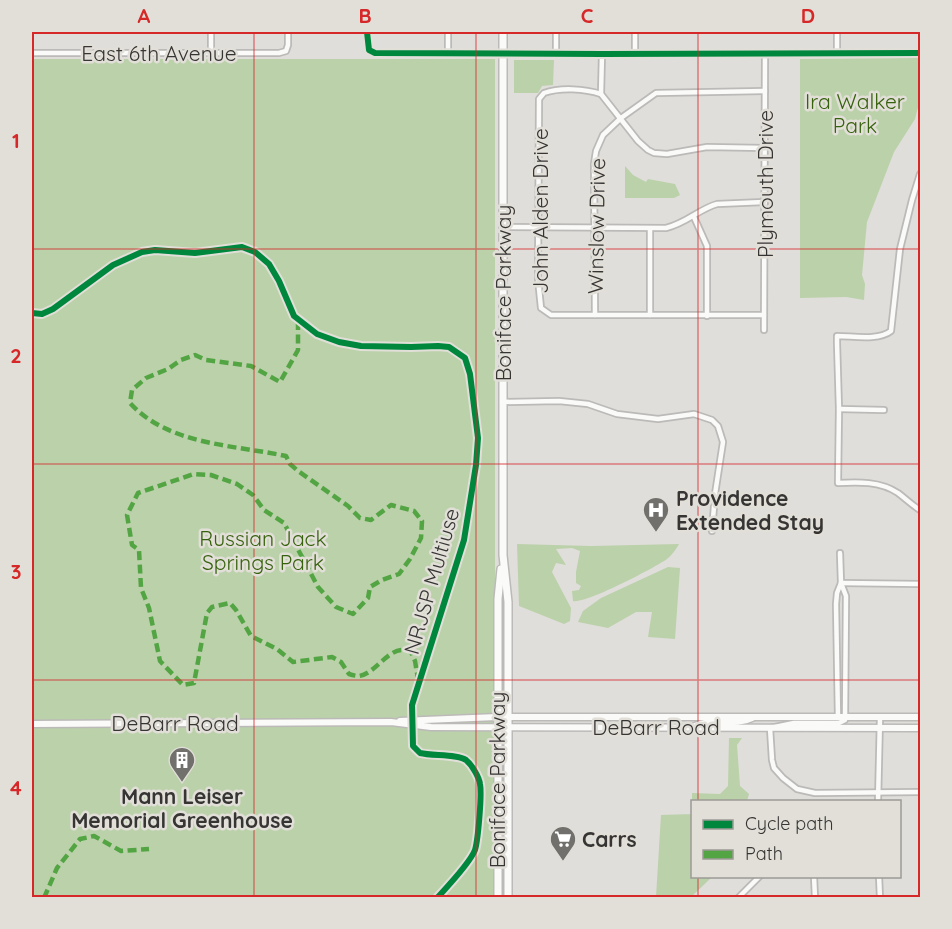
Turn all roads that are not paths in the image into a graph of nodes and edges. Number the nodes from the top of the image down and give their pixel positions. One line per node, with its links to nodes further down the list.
1 (211, 32): 11 (street)
2 (288, 32): 11 (street, East 6th Avenue)
3 (367, 32): 12 (street)
4 (448, 32): 12 (street)
5 (502, 32): 16 (main road, Boniface Parkway)
6 (556, 32): 17 (street)
7 (635, 32): 13 (street)
8 (837, 32): 15 (street)
9 (921, 52): 15 (street)
10 (32, 53): 11 (street, East 6th Avenue)
11 (211, 53)
12 (448, 53): 16 (street)
13 (635, 53): 14 (street); 18 (street)
14 (765, 53): 15 (street); 19 (street, Plymouth Drive)
15 (837, 53)
16 (503, 54): 17 (street); 26 (main road, Boniface Parkway)
17 (556, 54): 18 (street)
18 (602, 54): 20 (street)
19 (765, 91): 21 (street, Winslow Drive); 22 (street, Plymouth Drive)
20 (602, 94): 21 (street); 27 (street, John Alden Drive)
21 (621, 118): 22 (street); 28 (street, Winslow Drive)
22 (765, 148): 24 (street, Plymouth Drive)
23 (921, 174): 36 (street)
24 (765, 202): 25 (street); 32 (street, Plymouth Drive)
25 (694, 217): 29 (street); 33 (street)
26 (503, 227): 27 (street); 35 (main road, Boniface Parkway)
27 (539, 228): 28 (street); 30 (street, John Alden Drive)
28 (594, 228): 29 (street); 30 (street, Winslow Drive)
29 (650, 229): 31 (street)
30 (595, 315): 31 (street, John Alden Drive)
31 (650, 315): 33 (street, John Alden Drive)
32 (764, 315): 33 (street, John Alden Drive); 34 (street, Plymouth Drive)
33 (707, 316)
34 (764, 330)
35 (502, 402): 39 (street); 41 (main road, Boniface Parkway)
36 (839, 409): 37 (street); 38 (street)
37 (884, 410)
38 (921, 510)
39 (712, 531)
40 (840, 553): 42 (street)
41 (503, 555): 44 (main road, Boniface Parkway); 45 (main road, Boniface Parkway)
42 (841, 583): 43 (street); 49 (street); 49 (street)
43 (921, 584)
44 (497, 717): 45 (main road, DeBarr Road); 50 (main road, DeBarr Road); 52 (main road, Boniface Parkway)
45 (508, 717): 46 (main road, DeBarr Road); 53 (main road, Boniface Parkway)
46 (755, 717): 49 (main road, DeBarr Road); 54 (main road)
47 (880, 717): 48 (main road, DeBarr Road); 49 (main road, DeBarr Road); 57 (street)
48 (921, 717)
49 (842, 719): 55 (street); 56 (street)
50 (391, 722): 51 (main road, DeBarr Road); 52 (main road, DeBarr Road)
51 (32, 724)
52 (497, 727): 53 (main road, DeBarr Road); 67 (main road, Boniface Parkway)
53 (508, 727): 54 (main road, DeBarr Road); 68 (main road, Boniface Parkway)
54 (692, 727): 55 (main road, DeBarr Road)
55 (770, 728): 56 (main road, DeBarr Road); 61 (street)
56 (858, 728): 57 (main road, DeBarr Road)
57 (880, 728): 58 (main road, DeBarr Road); 59 (street)
58 (921, 728)
59 (878, 792): 60 (street); 61 (street); 63 (street)
60 (921, 792)
61 (815, 793): 62 (street)
62 (815, 800)
63 (878, 800)
64 (758, 878): 69 (street)
65 (814, 878): 70 (street)
66 (879, 878): 71 (street)
67 (498, 897)
68 (508, 897)
69 (738, 897)
70 (815, 897)
71 (880, 897)

